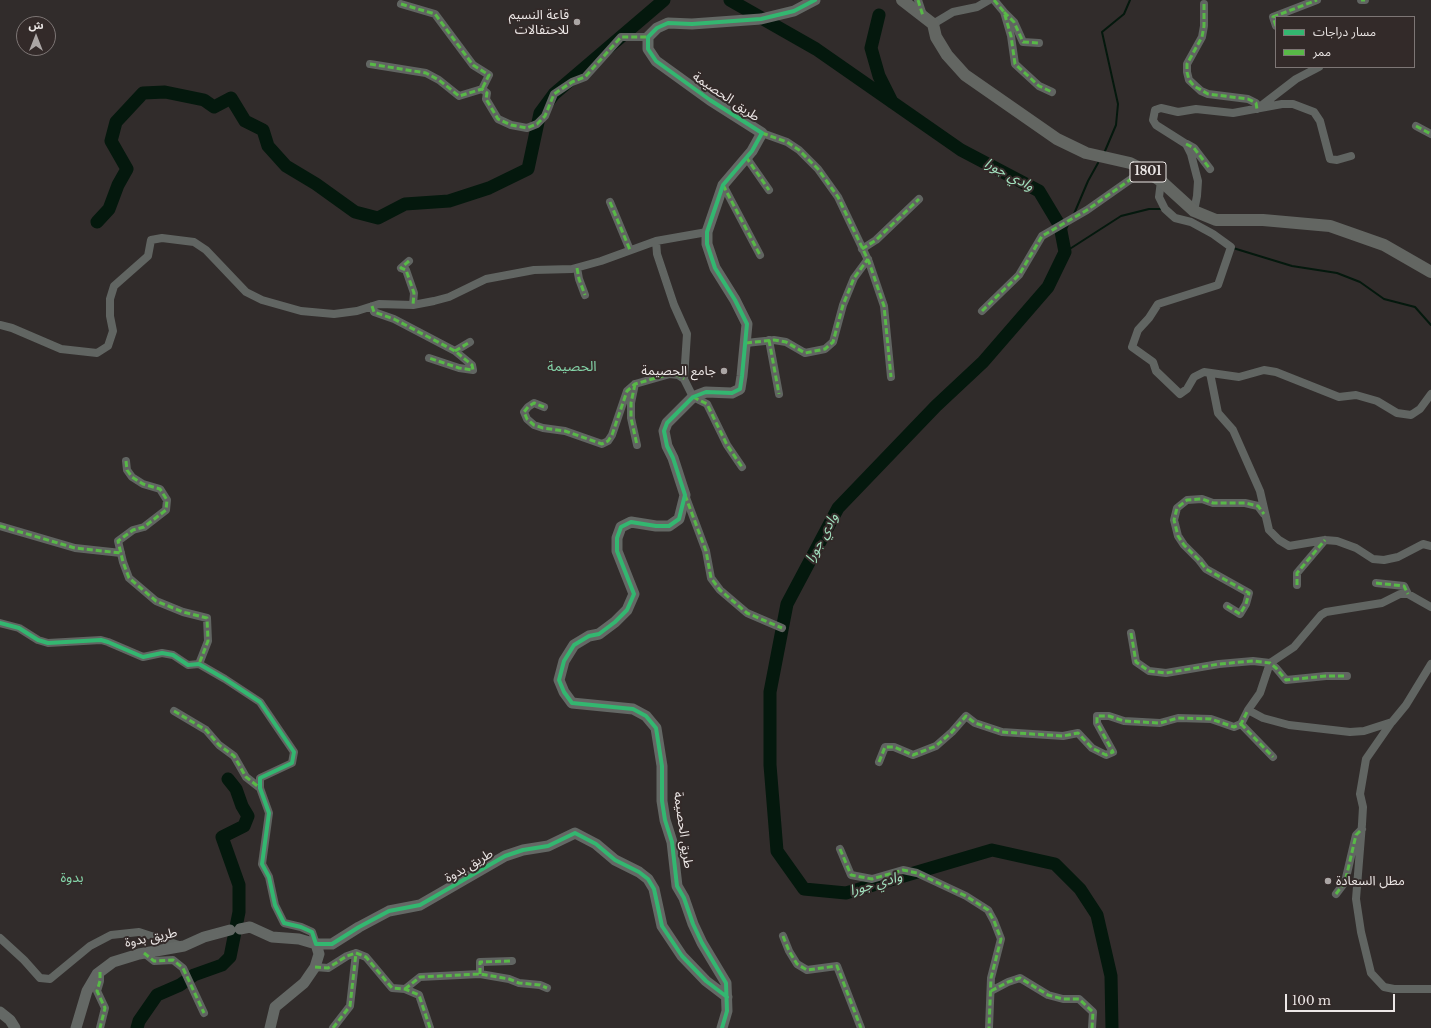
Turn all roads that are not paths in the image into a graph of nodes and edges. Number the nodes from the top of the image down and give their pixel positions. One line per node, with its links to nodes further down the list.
1 (815, 0): 15 (street)
2 (902, 0): 12 (main road)
3 (918, 0): 12 (street)
4 (989, 0): 14 (street)
5 (994, 0): 11 (street)
6 (1317, 0): 13 (street)
7 (1361, 0): 8 (street)
8 (1365, 0)
9 (401, 4): 19 (street)
10 (1204, 4): 21 (street)
11 (1004, 12): 16 (street); 20 (street)
12 (923, 16): 14 (main road)
13 (1276, 16)
14 (933, 24): 29 (main road, 1801)
15 (648, 37): 19 (street); 23 (street, طريق الحصيمة)
16 (1039, 43)
17 (370, 64): 19 (street)
18 (1316, 68): 21 (street)
19 (482, 89)
20 (1052, 92)
21 (1257, 109): 25 (street); 26 (street)
22 (1416, 126): 24 (street)
23 (762, 133): 27 (street, طريق الحصيمة); 38 (street)
24 (1431, 134)
25 (1186, 144): 28 (street); 35 (street)
26 (1351, 156)
27 (746, 157): 31 (street, طريق الحصيمة); 32 (street)
28 (1210, 169)
29 (1144, 170): 30 (main road, 1801); 48 (street)
30 (1161, 181): 35 (main road, 1801); 55 (street)
31 (723, 186): 36 (street, طريق الحصيمة); 40 (street)
32 (769, 190)
33 (919, 199): 38 (street)
34 (610, 202): 39 (street)
35 (1194, 211): 44 (main road, 1801)
36 (707, 232): 37 (street); 52 (street, طريق الحصيمة)
37 (656, 241): 39 (street); 57 (street)
38 (862, 249): 41 (street)
39 (630, 250): 43 (street)
40 (760, 255)
41 (868, 259): 50 (street); 56 (street)
42 (410, 261): 46 (street)
43 (577, 268): 45 (street); 46 (street)
44 (1431, 272)
45 (585, 295)
46 (413, 305): 47 (street)
47 (372, 306): 49 (street); 53 (street)
48 (982, 311)
49 (0, 325)
50 (769, 340): 52 (street); 59 (street)
51 (470, 342): 53 (street)
52 (746, 343): 61 (street, طريق الحصيمة)
53 (455, 352): 54 (street)
54 (429, 358)
55 (1210, 373): 60 (street); 67 (street)
56 (891, 377)
57 (684, 378): 58 (street); 61 (street)
58 (635, 384): 62 (street); 63 (street)
59 (779, 394)
60 (1431, 394)
61 (693, 397): 65 (street); 66 (street)
62 (544, 407)
63 (637, 445)
64 (126, 460): 71 (street)
65 (742, 467)
66 (686, 495): 78 (street); 108 (street, طريق الحصيمة)
67 (1264, 514): 69 (street); 75 (street)
68 (0, 526): 71 (street)
69 (1325, 540): 70 (street); 73 (street)
70 (1431, 546)
71 (121, 553): 81 (street)
72 (1376, 583): 74 (street)
73 (1297, 585)
74 (1408, 594): 76 (street); 80 (street)
75 (1227, 606)
76 (1431, 607)
77 (0, 622): 81 (street)
78 (782, 628)
79 (1131, 633): 80 (street)
80 (1270, 663): 83 (street); 84 (street)
81 (199, 664): 90 (street)
82 (1431, 664): 86 (street)
83 (1347, 676)
84 (1248, 710): 86 (street); 87 (street)
85 (174, 712): 90 (street)
86 (1392, 722): 91 (street)
87 (1241, 724): 88 (street); 89 (street)
88 (1273, 757)
89 (879, 762)
90 (260, 788): 96 (street)
91 (1362, 829): 93 (street); 106 (street)
92 (840, 849): 107 (street)
93 (1336, 894)
94 (783, 936): 118 (street)
95 (0, 938): 97 (street)
96 (316, 944): 97 (street, طريق بدوة); 101 (street); 108 (street, طريق بدوة)
97 (184, 946): 98 (street, طريق بدوة)
98 (144, 953): 102 (street, طريق بدوة); 110 (street)
99 (356, 953): 101 (street); 105 (street); 115 (street)
100 (512, 960): 103 (street)
101 (315, 967): 114 (street)
102 (100, 972): 112 (street, طريق بدوة); 113 (street)
103 (480, 974): 104 (street); 105 (street)
104 (547, 988)
105 (406, 989): 116 (street)
106 (1431, 989)
107 (991, 991): 119 (street); 120 (street)
108 (726, 997): 117 (street, طريق الحصيمة)
109 (0, 1012): 111 (street)
110 (204, 1013)
111 (15, 1028)
112 (76, 1028)
113 (100, 1028)
114 (270, 1028)
115 (333, 1028)
116 (430, 1028)
117 (722, 1028)
118 (861, 1028)
119 (989, 1028)
120 (1092, 1028)

